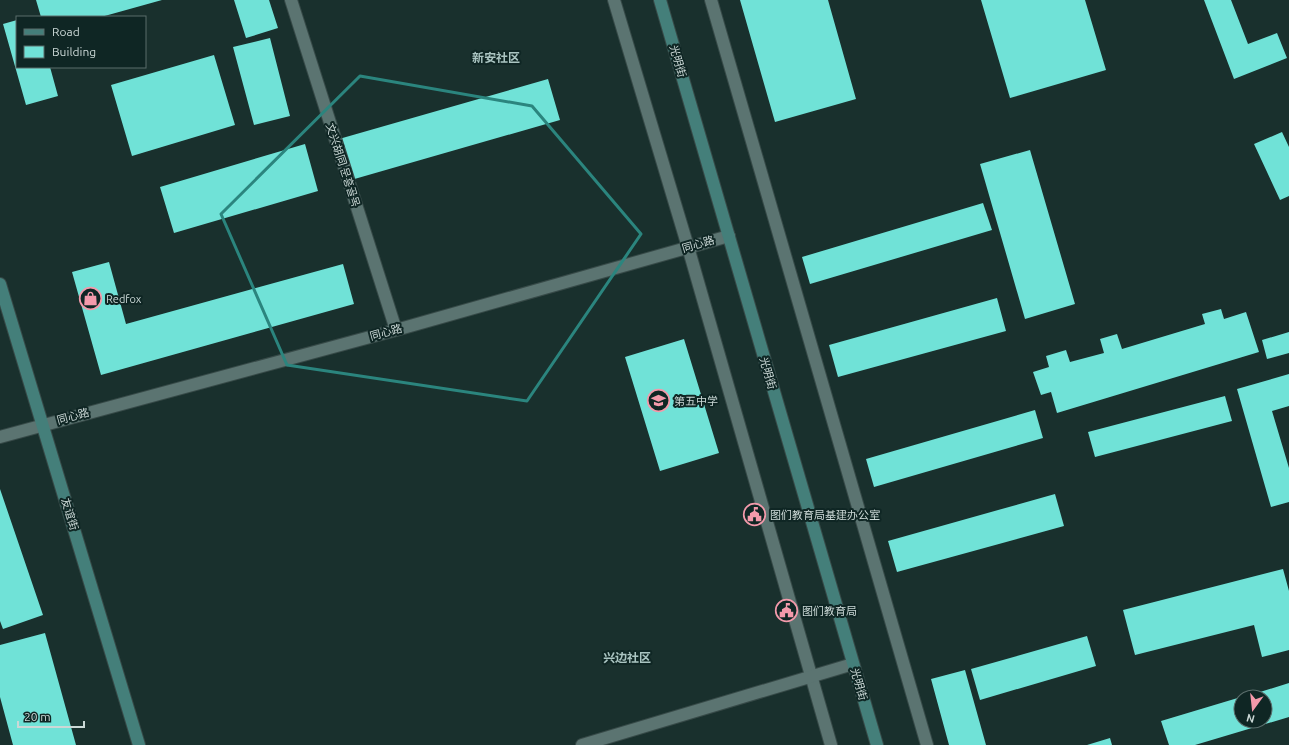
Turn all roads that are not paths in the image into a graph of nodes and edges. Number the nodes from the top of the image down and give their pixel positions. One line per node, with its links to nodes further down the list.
1 (291, 0): 8 (street, 文兴胡同 문흥골목)
2 (614, 0): 6 (street)
3 (660, 0): 5 (main road, 光明街)
4 (711, 0): 17 (street)
5 (729, 236): 6 (street, 同心路); 11 (main road, 光明街)
6 (688, 247): 8 (street, 同心路); 12 (street)
7 (0, 284): 9 (main road, 友谊街)
8 (396, 330): 9 (street, 同心路)
9 (43, 424): 10 (street, 同心路); 13 (main road, 友谊街)
10 (0, 436)
11 (853, 664): 12 (street); 16 (main road, 光明街)
12 (811, 677): 14 (street); 15 (street)
13 (139, 745)
14 (582, 745)
15 (831, 745)
16 (877, 745)
17 (927, 745)

